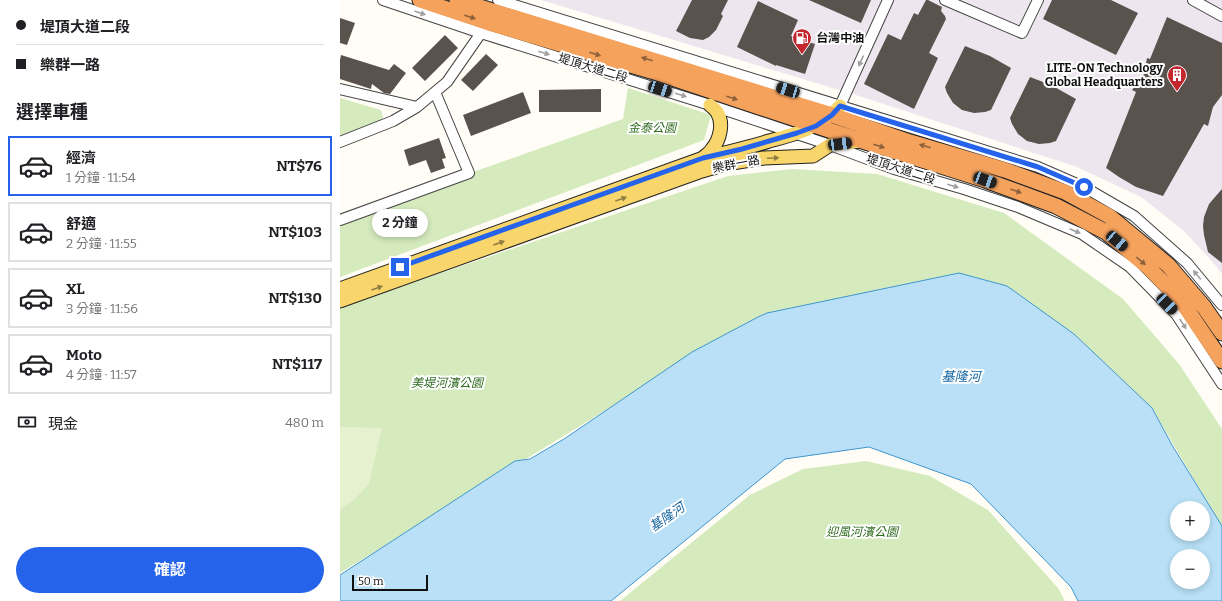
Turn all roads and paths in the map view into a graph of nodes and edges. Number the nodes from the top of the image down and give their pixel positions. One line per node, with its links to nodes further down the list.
1 (383, 0): 10 (street, 堤頂大道二段, one-way to 10)
2 (420, 0): 16 (highway, 堤頂大道二段, one-way to 16)
3 (457, 0): 15 (highway, 堤頂大道二段, one-way to 3)
4 (888, 0): 15 (street, one-way to 15)
5 (945, 0): 6 (street)
6 (1038, 0)
7 (1193, 0): 9 (street)
8 (503, 1): 15 (street, 堤頂大道二段)
9 (1222, 16)
10 (481, 33): 12 (street); 13 (street, 堤頂大道二段, one-way to 13)
11 (340, 89): 14 (street)
12 (435, 92): 14 (street); 22 (street)
13 (710, 105): 17 (street, 堤頂大道二段); 21 (main road)
14 (417, 106): 19 (street)
15 (836, 111): 16 (main road, 樂群一路); 25 (street, 堤頂大道二段, one-way to 15); 26 (highway, 堤頂大道二段, one-way to 15)
16 (816, 126): 17 (main road, 樂群一路); 18 (highway, 堤頂大道二段)
17 (797, 133): 20 (street, 堤頂大道二段); 21 (main road, 樂群一路)
18 (862, 141): 20 (main road, 樂群一路); 27 (highway, 堤頂大道二段, one-way to 27)
19 (340, 142)
20 (830, 145): 24 (main road, 樂群一路, one-way to 20); 27 (street, 堤頂大道二段, one-way to 27)
21 (703, 158): 23 (main road, 樂群一路)
22 (340, 220)
23 (340, 289)
24 (340, 301)
25 (1222, 305)
26 (1221, 328): 27 (street)
27 (1196, 341): 28 (highway, 堤頂大道二段); 29 (street, 堤頂大道二段)
28 (1222, 361)
29 (1222, 384)

